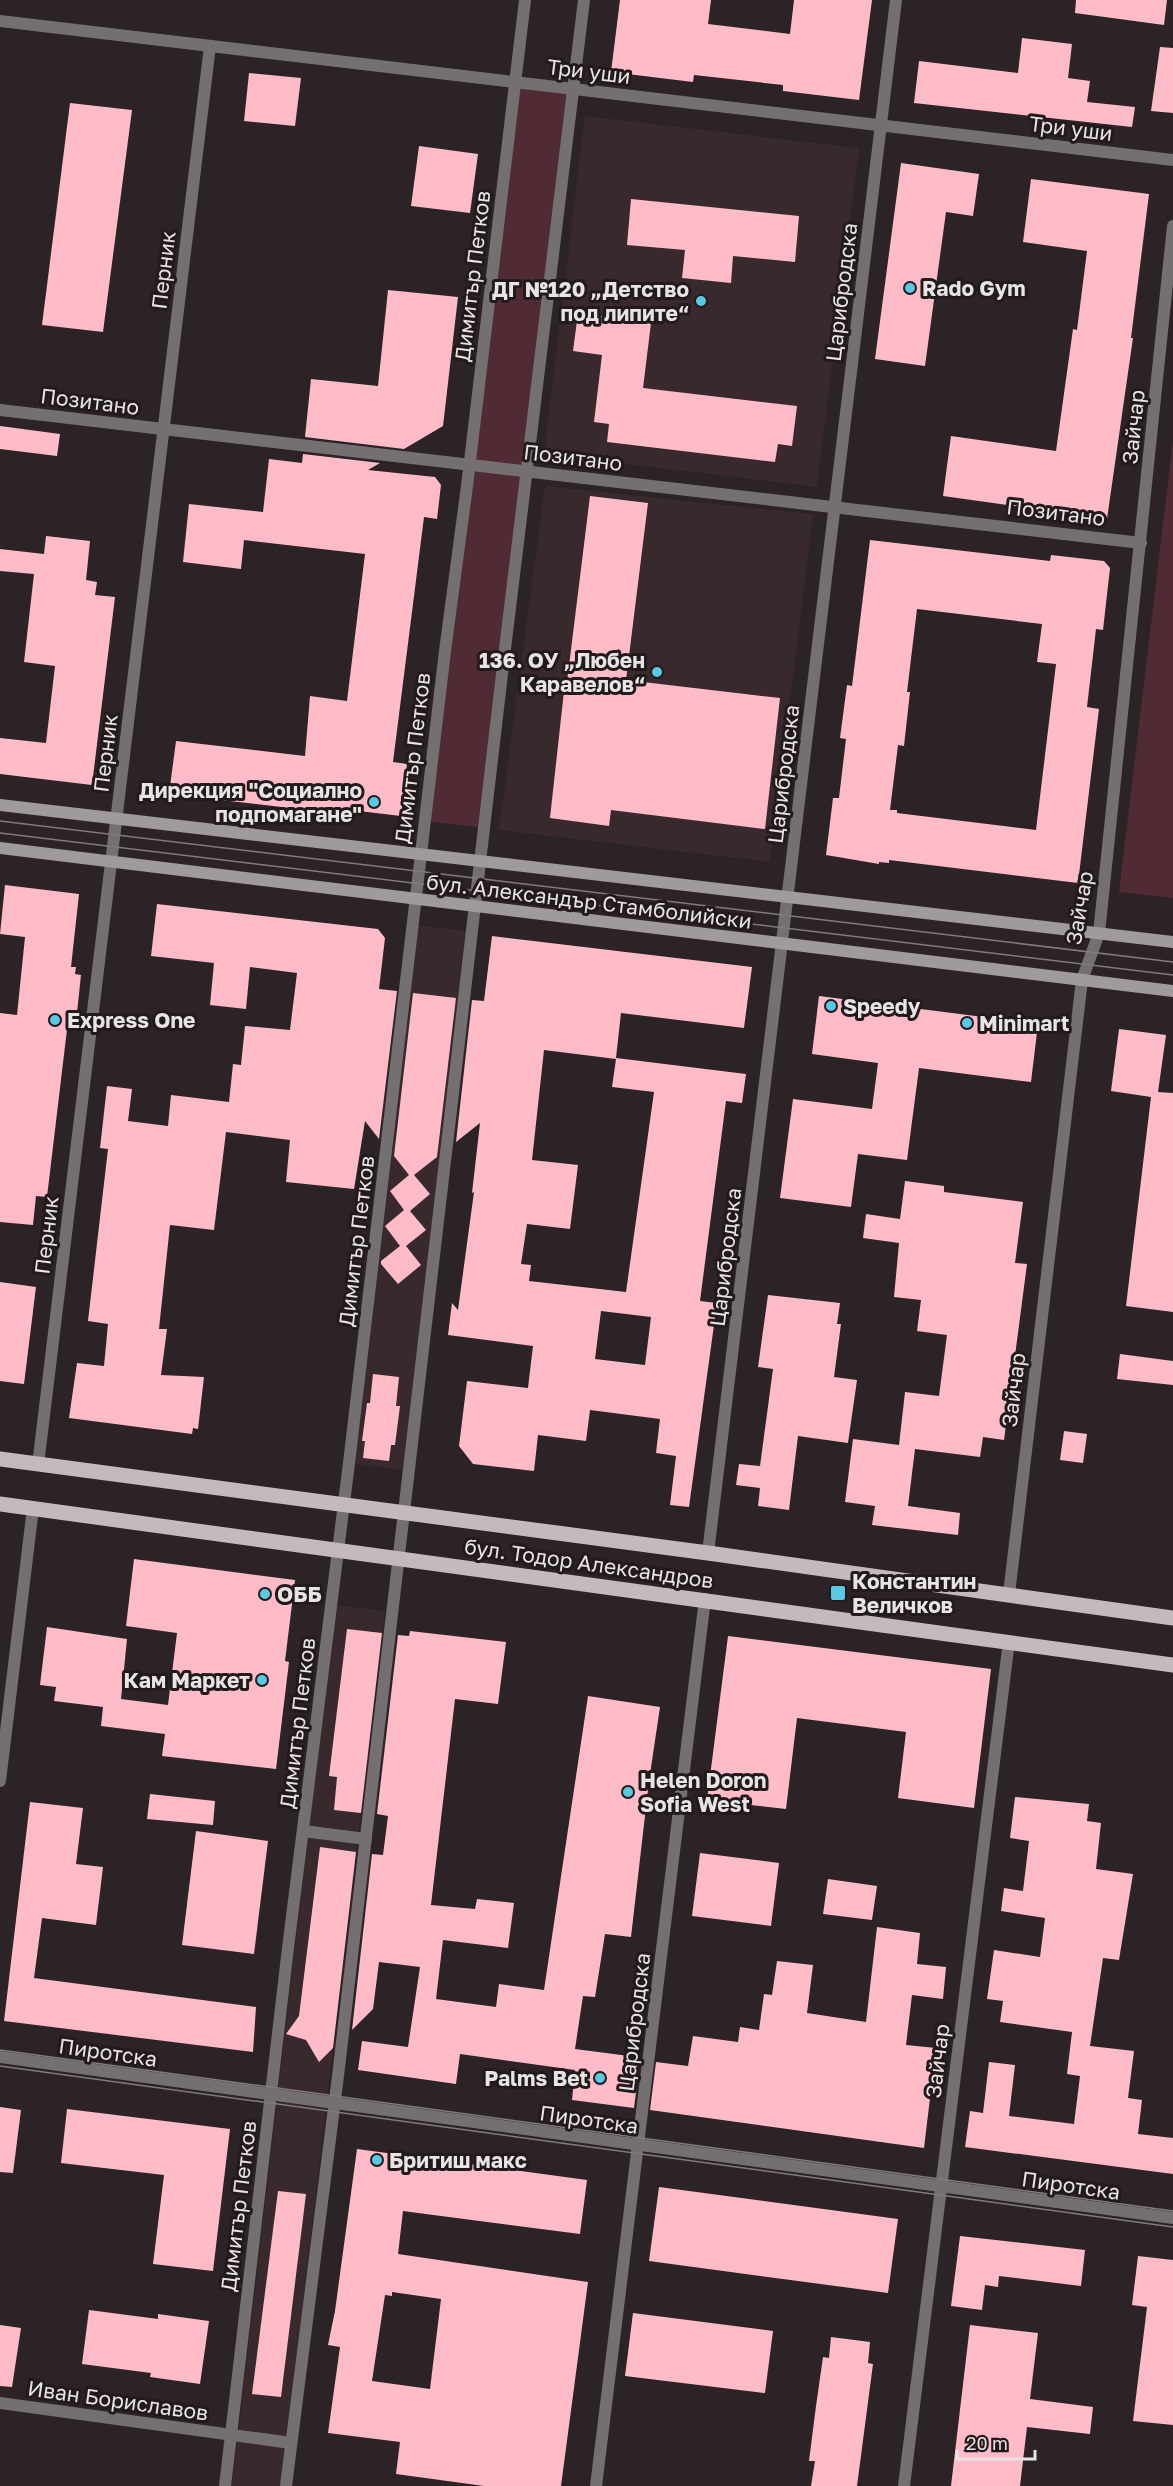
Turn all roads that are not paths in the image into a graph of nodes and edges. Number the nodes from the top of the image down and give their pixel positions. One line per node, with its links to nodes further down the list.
1 (525, 0): 6 (street, Димитър Петков)
2 (584, 0): 7 (street)
3 (896, 0): 8 (street, Царибродска)
4 (0, 21): 5 (street, Три уши)
5 (210, 46): 6 (street, Три уши); 12 (street, Перник)
6 (515, 81): 7 (street, Три уши); 13 (street, Димитър Петков)
7 (573, 89): 8 (street, Три уши); 14 (street)
8 (881, 125): 9 (street, Три уши); 15 (street, Царибродска)
9 (1173, 160)
10 (1173, 226): 16 (street, Зайчар)
11 (0, 410): 12 (street, Позитано)
12 (164, 430): 13 (street, Позитано); 18 (street, Перник)
13 (469, 465): 14 (street, Позитано); 20 (street, Димитър Петков)
14 (527, 471): 15 (street, Позитано); 22 (street)
15 (835, 508): 16 (street, Позитано); 23 (street, Царибродска)
16 (1141, 543): 26 (street, Зайчар)
17 (0, 805): 18 (main road, бул. Александър Стамболийски)
18 (116, 819): 20 (main road, бул. Александър Стамболийски); 21 (street, Перник)
19 (0, 848): 21 (main road, бул. Александър Стамболийски)
20 (421, 855): 22 (main road, бул. Александър Стамболийски); 24 (street, Димитър Петков)
21 (111, 862): 24 (main road, бул. Александър Стамболийски); 32 (street, Перник)
22 (480, 862): 23 (main road, бул. Александър Стамболийски); 25 (street)
23 (789, 897): 26 (main road, бул. Александър Стамболийски); 28 (street, Царибродска)
24 (415, 899): 25 (main road, бул. Александър Стамболийски); 34 (street, Димитър Петков)
25 (476, 906): 28 (main road, бул. Александър Стамболийски); 36 (street)
26 (1099, 933): 27 (main road, бул. Александър Стамболийски); 29 (street, Зайчар)
27 (1173, 942)
28 (783, 944): 29 (main road, бул. Александър Стамболийски); 38 (street, Царибродска)
29 (1082, 980): 30 (main road, бул. Александър Стамболийски); 40 (street, Зайчар)
30 (1173, 991)
31 (0, 1460): 32 (main road, бул. Тодор Александров)
32 (38, 1465): 34 (main road, бул. Тодор Александров)
33 (0, 1503): 35 (main road, бул. Тодор Александров)
34 (344, 1506): 36 (main road, бул. Тодор Александров); 37 (street, Димитър Петков)
35 (33, 1508): 37 (main road, бул. Тодор Александров); 45 (street)
36 (404, 1514): 38 (main road, бул. Тодор Александров); 39 (street)
37 (338, 1551): 39 (main road, бул. Тодор Александров); 46 (street, Димитър Петков)
38 (708, 1553): 40 (main road, бул. Тодор Александров)
39 (399, 1558): 41 (main road, бул. Тодор Александров); 47 (street)
40 (1009, 1594): 42 (main road, бул. Тодор Александров)
41 (705, 1599): 43 (main road, бул. Тодор Александров); 51 (street, Царибродска)
42 (1173, 1618)
43 (1009, 1641): 44 (main road, бул. Тодор Александров); 52 (street, Зайчар)
44 (1173, 1665)
45 (0, 1780)
46 (303, 1831): 47 (street); 49 (street, Димитър Петков)
47 (366, 1839): 50 (street)
48 (0, 2057): 49 (street, Пиротска)
49 (271, 2095): 50 (street, Пиротска); 55 (street, Димитър Петков)
50 (334, 2103): 51 (street, Пиротска); 56 (street)
51 (638, 2145): 52 (street, Пиротска); 59 (street, Царибродска)
52 (942, 2187): 53 (street, Пиротска); 60 (street, Зайчар)
53 (1173, 2218)
54 (0, 2403): 55 (street, Иван Бориславов)
55 (230, 2435): 56 (street, Иван Бориславов); 57 (street, Димитър Петков)
56 (291, 2443): 58 (street)
57 (225, 2486)
58 (286, 2486)
59 (596, 2486)
60 (904, 2486)

